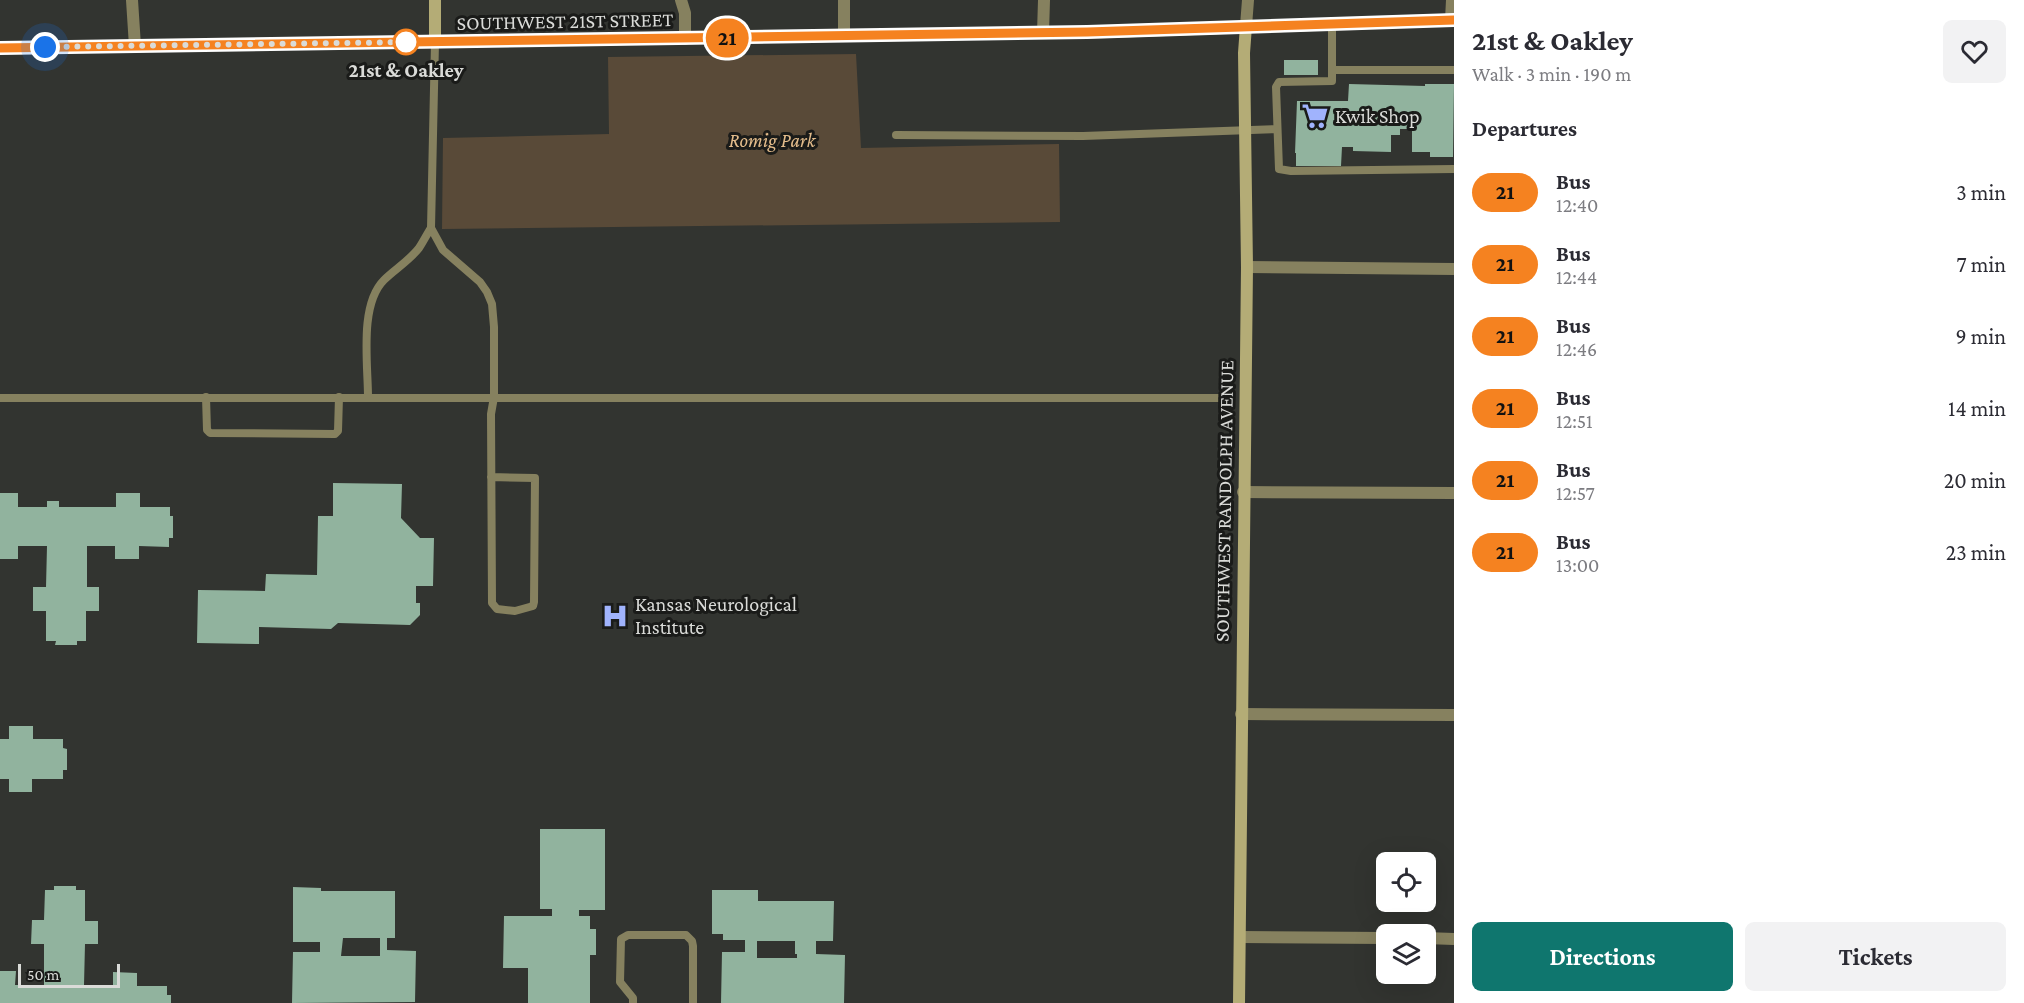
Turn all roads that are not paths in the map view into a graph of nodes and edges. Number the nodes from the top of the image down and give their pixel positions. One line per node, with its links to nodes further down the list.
1 (132, 0): 15 (street)
2 (435, 0): 14 (main road)
3 (681, 0): 13 (street)
4 (844, 0): 12 (street)
5 (1044, 0): 11 (street)
6 (1248, 0): 10 (street, SOUTHWEST RANDOLPH AVENUE)
7 (1452, 0): 8 (street)
8 (1453, 20): 9 (main road, SOUTHWEST 21ST STREET)
9 (1332, 23): 10 (main road, SOUTHWEST 21ST STREET); 17 (lane)
10 (1246, 26): 11 (main road, SOUTHWEST 21ST STREET); 20 (main road, SOUTHWEST RANDOLPH AVENUE)
11 (1043, 33): 12 (main road, SOUTHWEST 21ST STREET)
12 (844, 36): 13 (main road, SOUTHWEST 21ST STREET)
13 (686, 39): 14 (main road, SOUTHWEST 21ST STREET)
14 (435, 42): 15 (main road, SOUTHWEST 21ST STREET); 23 (lane)
15 (135, 46): 16 (main road, SOUTHWEST 21ST STREET)
16 (0, 48)
17 (1333, 70): 18 (lane); 19 (lane)
18 (1454, 70)
19 (1276, 129): 20 (lane); 22 (lane)
20 (1245, 130): 21 (lane); 24 (main road, SOUTHWEST RANDOLPH AVENUE)
21 (896, 135)
22 (1454, 168)
23 (431, 228): 29 (lane); 30 (lane)
24 (1247, 267): 25 (street); 33 (main road, SOUTHWEST RANDOLPH AVENUE)
25 (1454, 269)
26 (0, 398): 27 (lane)
27 (206, 398): 28 (lane); 28 (lane)
28 (339, 398): 29 (lane)
29 (368, 398): 30 (lane)
30 (494, 398): 31 (lane); 32 (lane)
31 (1229, 398)
32 (491, 477): 32 (lane)
33 (1243, 492): 34 (street); 35 (main road, SOUTHWEST RANDOLPH AVENUE)
34 (1454, 493)
35 (1241, 714): 36 (street); 37 (main road, SOUTHWEST RANDOLPH AVENUE)
36 (1454, 715)
37 (1240, 937): 38 (street); 43 (main road, SOUTHWEST RANDOLPH AVENUE)
38 (1376, 938)
39 (1436, 938): 40 (street)
40 (1454, 939)
41 (633, 1003): 42 (lane)
42 (693, 1003)
43 (1239, 1003)

